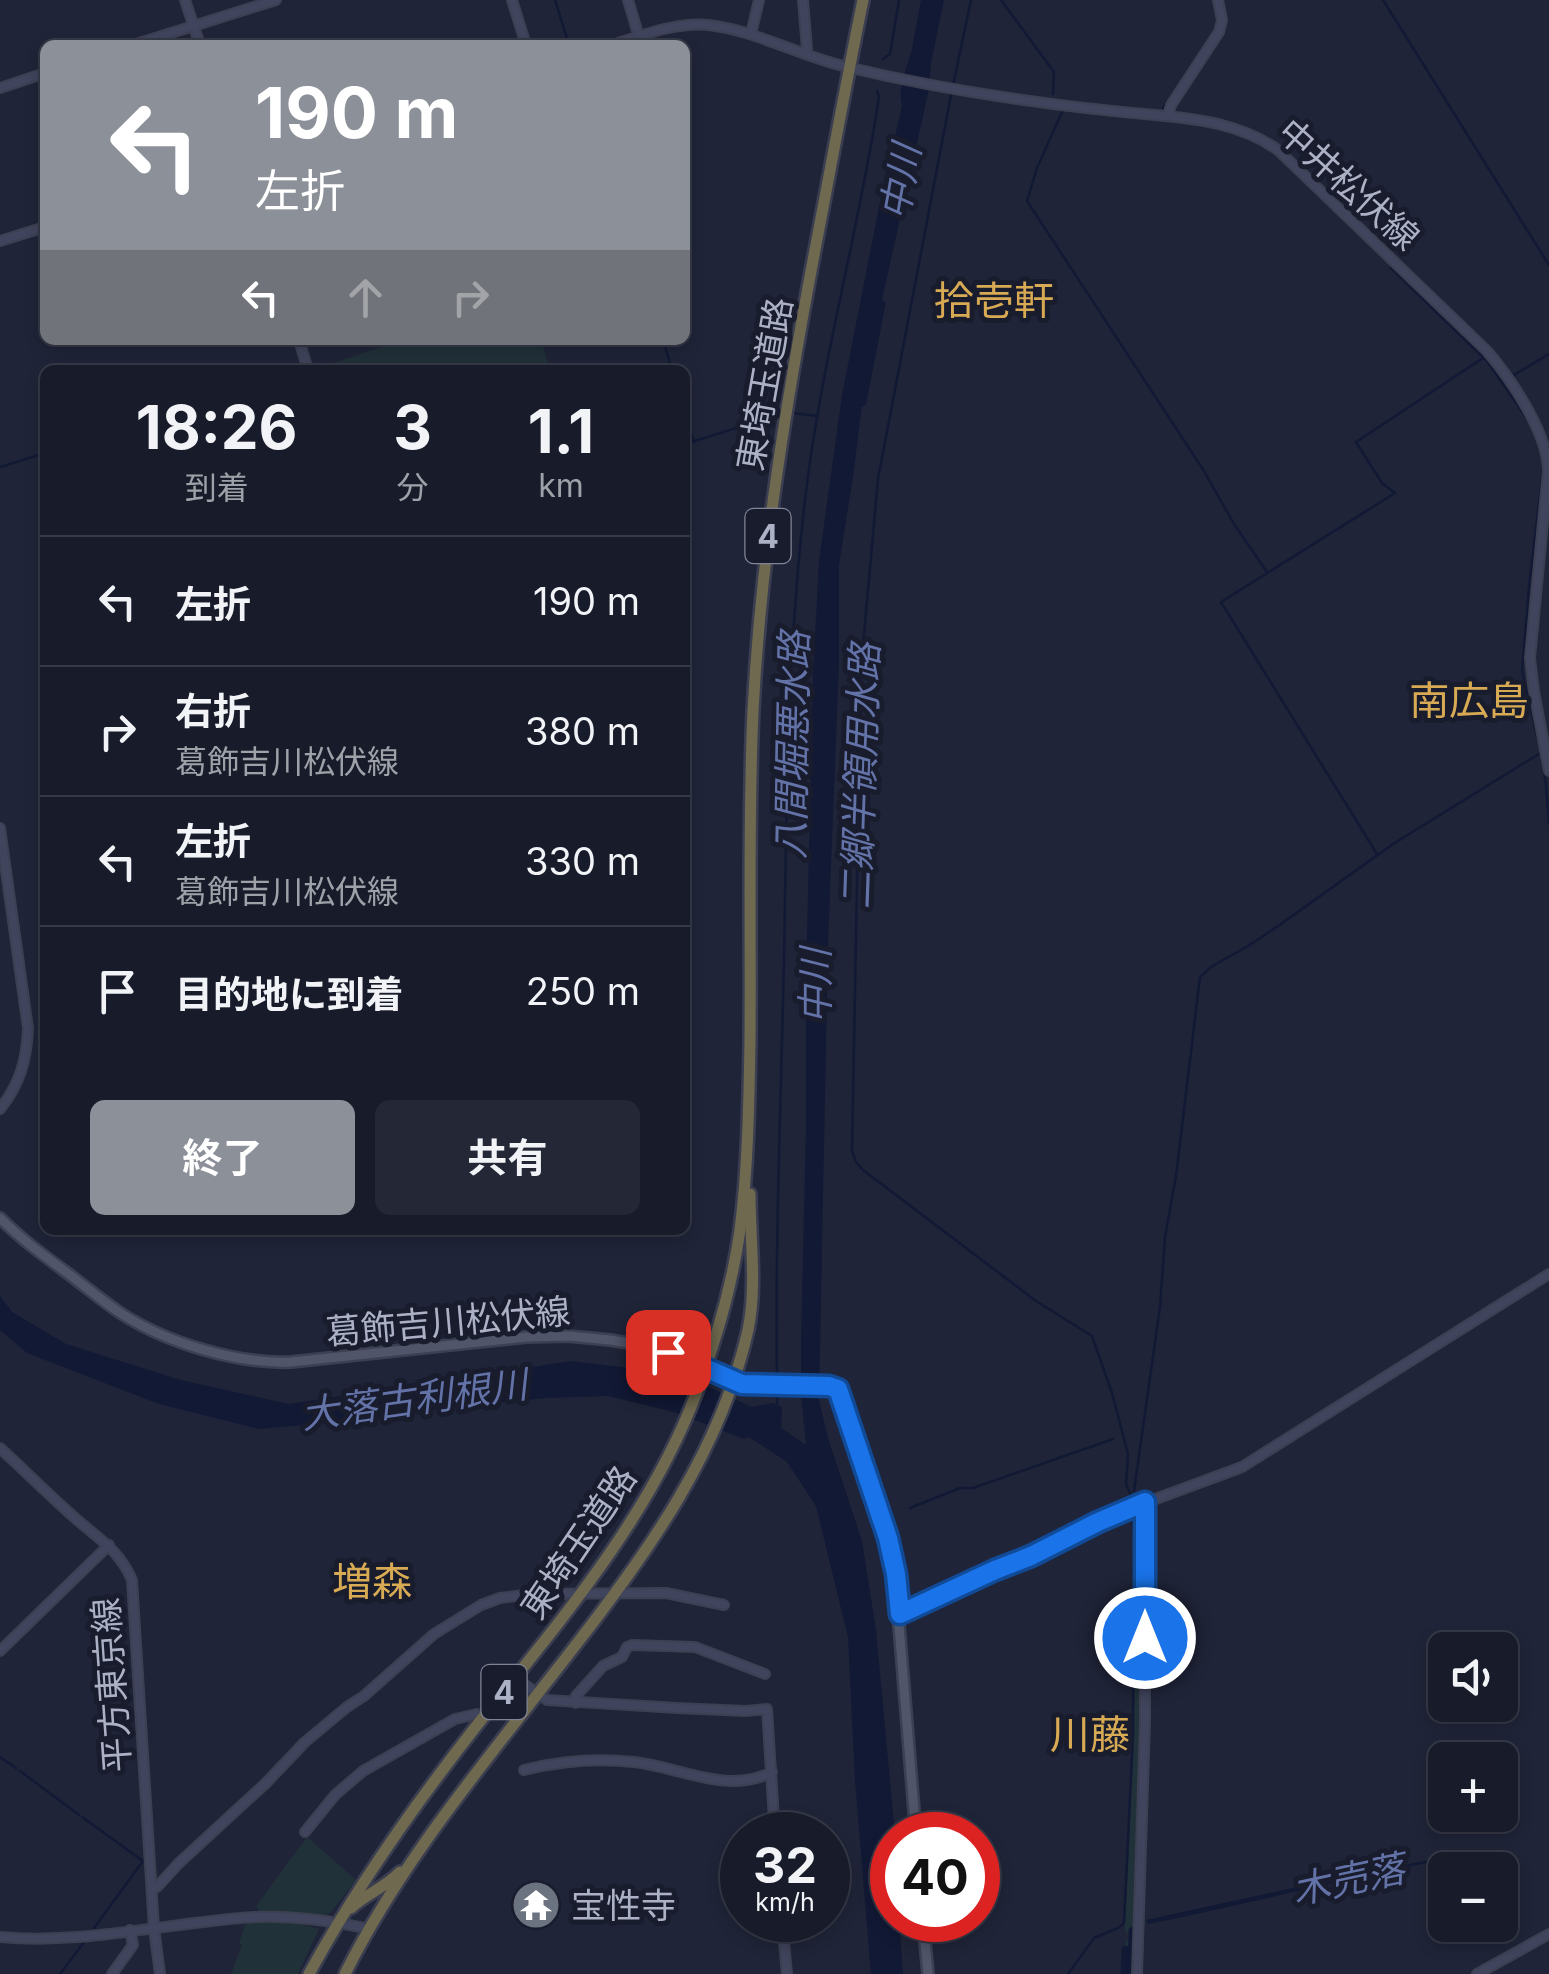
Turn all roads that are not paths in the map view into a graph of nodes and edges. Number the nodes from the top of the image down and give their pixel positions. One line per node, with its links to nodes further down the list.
1 (186, 0): 9 (street)
2 (276, 0): 9 (street)
3 (512, 0): 14 (street)
4 (628, 0): 11 (street)
5 (760, 0): 10 (street)
6 (803, 0): 16 (street)
7 (863, 0): 17 (highway, 東埼玉道路 / 4)
8 (1218, 0): 20 (street)
9 (194, 26): 12 (street); 13 (street)
10 (751, 34): 11 (street, 中井松伏線); 17 (street, 中井松伏線)
11 (639, 36): 15 (street, 中井松伏線)
12 (149, 40)
13 (198, 40)
14 (524, 40)
15 (627, 40)
16 (806, 50)
17 (849, 68): 20 (street, 中井松伏線); 25 (highway, 東埼玉道路 / 4)
18 (40, 75): 19 (street)
19 (0, 88)
20 (1168, 116): 23 (street, 中井松伏線)
21 (40, 229): 22 (street)
22 (0, 241)
23 (1549, 771)
24 (0, 828): 26 (street)
25 (749, 1080): 29 (highway, 東埼玉道路 / 4); 30 (highway, 東埼玉道路 / 4)
26 (0, 1109)
27 (0, 1218): 29 (main road, 葛飾吉川松伏線)
28 (1549, 1274): 32 (street)
29 (704, 1372): 30 (main road, 葛飾吉川松伏線); 34 (highway, 東埼玉道路 / 4)
30 (731, 1384): 35 (highway, 東埼玉道路 / 4); 37 (main road, 葛飾吉川松伏線)
31 (0, 1448): 33 (street, 平方東京線)
32 (1142, 1503): 37 (street); 65 (street)
33 (108, 1544): 38 (street); 50 (street, 平方東京線)
34 (580, 1594): 35 (street); 40 (highway, 東埼玉道路 / 4); 50 (street)
35 (615, 1594): 36 (street); 41 (highway, 東埼玉道路 / 4)
36 (724, 1605)
37 (900, 1614): 47 (main road, 葛飾吉川松伏線)
38 (0, 1650)
39 (765, 1674): 42 (street)
40 (515, 1678): 41 (street); 43 (highway, 東埼玉道路 / 4)
41 (538, 1695): 42 (street); 49 (highway, 東埼玉道路 / 4)
42 (576, 1703): 45 (street)
43 (484, 1717): 48 (street); 51 (highway, 東埼玉道路 / 4)
44 (524, 1770): 45 (street)
45 (772, 1772): 46 (street)
46 (774, 1812)
47 (914, 1812)
48 (305, 1832)
49 (420, 1852): 51 (highway); 53 (highway, 東埼玉道路 / 4)
50 (152, 1888): 52 (street, 平方東京線)
51 (337, 1922): 52 (street); 53 (street); 61 (highway, 東埼玉道路 / 4)
52 (154, 1928): 54 (street); 60 (street, 平方東京線)
53 (370, 1929): 62 (highway, 東埼玉道路 / 4)
54 (130, 1930): 56 (street); 59 (street)
55 (1549, 1934): 66 (street)
56 (0, 1937)
57 (784, 1942): 63 (street)
58 (925, 1942): 64 (main road)
59 (112, 1974)
60 (160, 1974)
61 (309, 1974)
62 (344, 1974)
63 (786, 1974)
64 (928, 1974)
65 (1138, 1974)
66 (1478, 1974)

